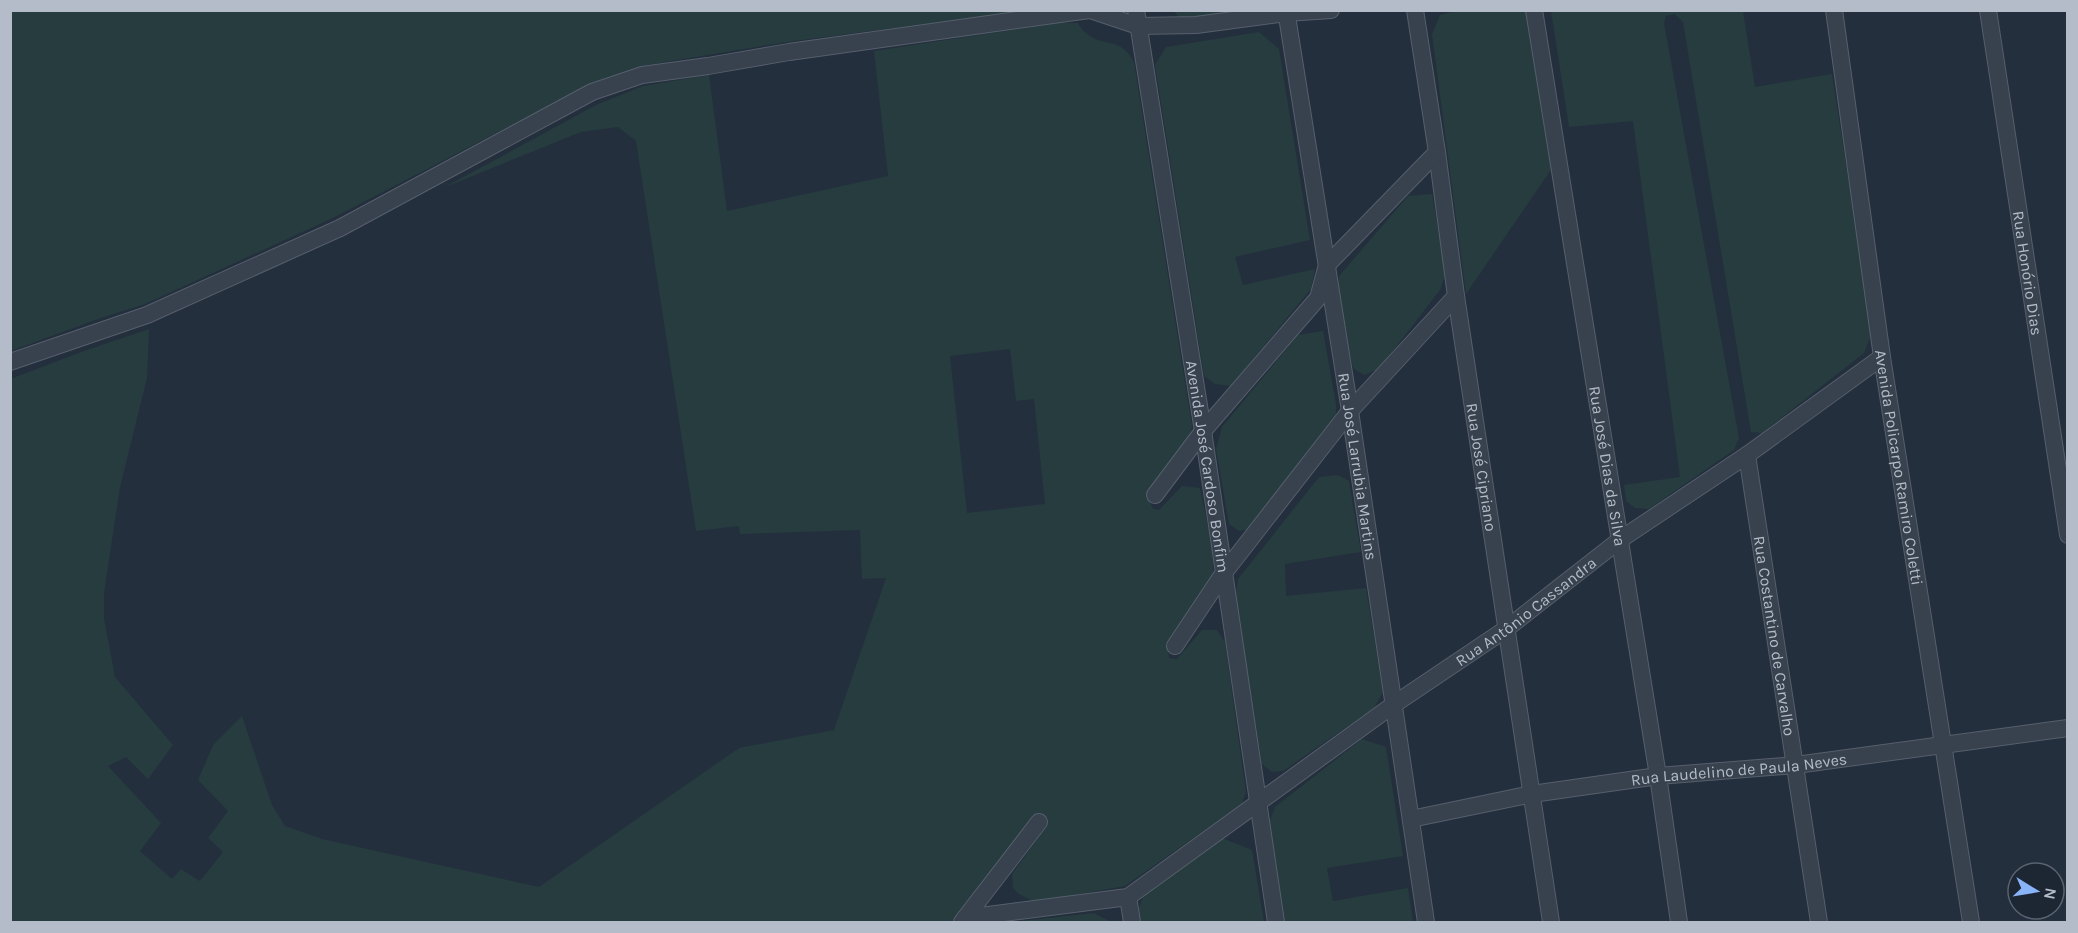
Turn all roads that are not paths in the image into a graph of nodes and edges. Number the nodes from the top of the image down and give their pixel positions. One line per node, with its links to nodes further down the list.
1 (1089, 10): 8 (street); 13 (street)
2 (1331, 10): 7 (street)
3 (1415, 10): 9 (street, Rua José Cipriano)
4 (1534, 10): 19 (street, Rua José Dias da Silva)
5 (1834, 10): 12 (street, Avenida Policarpo Ramiro Coletti)
6 (1988, 10): 18 (street, Rua Honório Dias)
7 (1286, 12): 8 (street); 10 (street, Rua José Larrubia Martins)
8 (1137, 18): 15 (street, Avenida José Cardoso Bonfim)
9 (1437, 152): 10 (street); 11 (street, Rua José Cipriano)
10 (1326, 265): 14 (street, Rua José Larrubia Martins); 15 (street)
11 (1456, 296): 14 (street); 21 (street, Rua José Cipriano)
12 (1882, 357): 16 (street, Rua Antônio Cassandra); 25 (street, Avenida Policarpo Ramiro Coletti)
13 (10, 362)
14 (1350, 411): 20 (street); 23 (street, Rua José Larrubia Martins)
15 (1203, 431): 17 (street); 20 (street, Avenida José Cardoso Bonfim)
16 (1747, 455): 19 (street, Rua Antônio Cassandra); 26 (street, Rua Costantino de Carvalho)
17 (1155, 495)
18 (2067, 535)
19 (1621, 539): 21 (street, Rua Antônio Cassandra); 27 (street, Rua José Dias da Silva)
20 (1223, 574): 22 (street); 29 (street, Avenida José Cardoso Bonfim)
21 (1506, 629): 23 (street, Rua Antônio Cassandra); 28 (street, Rua José Cipriano)
22 (1175, 645)
23 (1393, 705): 29 (street, Rua Antônio Cassandra); 30 (street, Rua José Larrubia Martins)
24 (2067, 728): 25 (street, Rua Laudelino de Paula Neves)
25 (1944, 746): 26 (street, Rua Laudelino de Paula Neves); 41 (street, Avenida Policarpo Ramiro Coletti)
26 (1796, 765): 27 (street, Rua Laudelino de Paula Neves); 40 (street, Rua Costantino de Carvalho)
27 (1658, 776): 28 (street, Rua Laudelino de Paula Neves); 39 (street, Rua José Dias da Silva)
28 (1532, 794): 30 (street, Rua Laudelino de Paula Neves); 38 (street, Rua José Cipriano)
29 (1259, 803): 32 (street, Rua Antônio Cassandra); 36 (street, Avenida José Cardoso Bonfim)
30 (1411, 819): 37 (street, Rua José Larrubia Martins)
31 (1039, 822): 33 (street)
32 (1128, 897): 34 (street); 35 (street)
33 (964, 920): 34 (street)
34 (988, 920)
35 (1132, 922)
36 (1276, 922)
37 (1426, 922)
38 (1551, 922)
39 (1678, 922)
40 (1819, 922)
41 (1971, 922)

